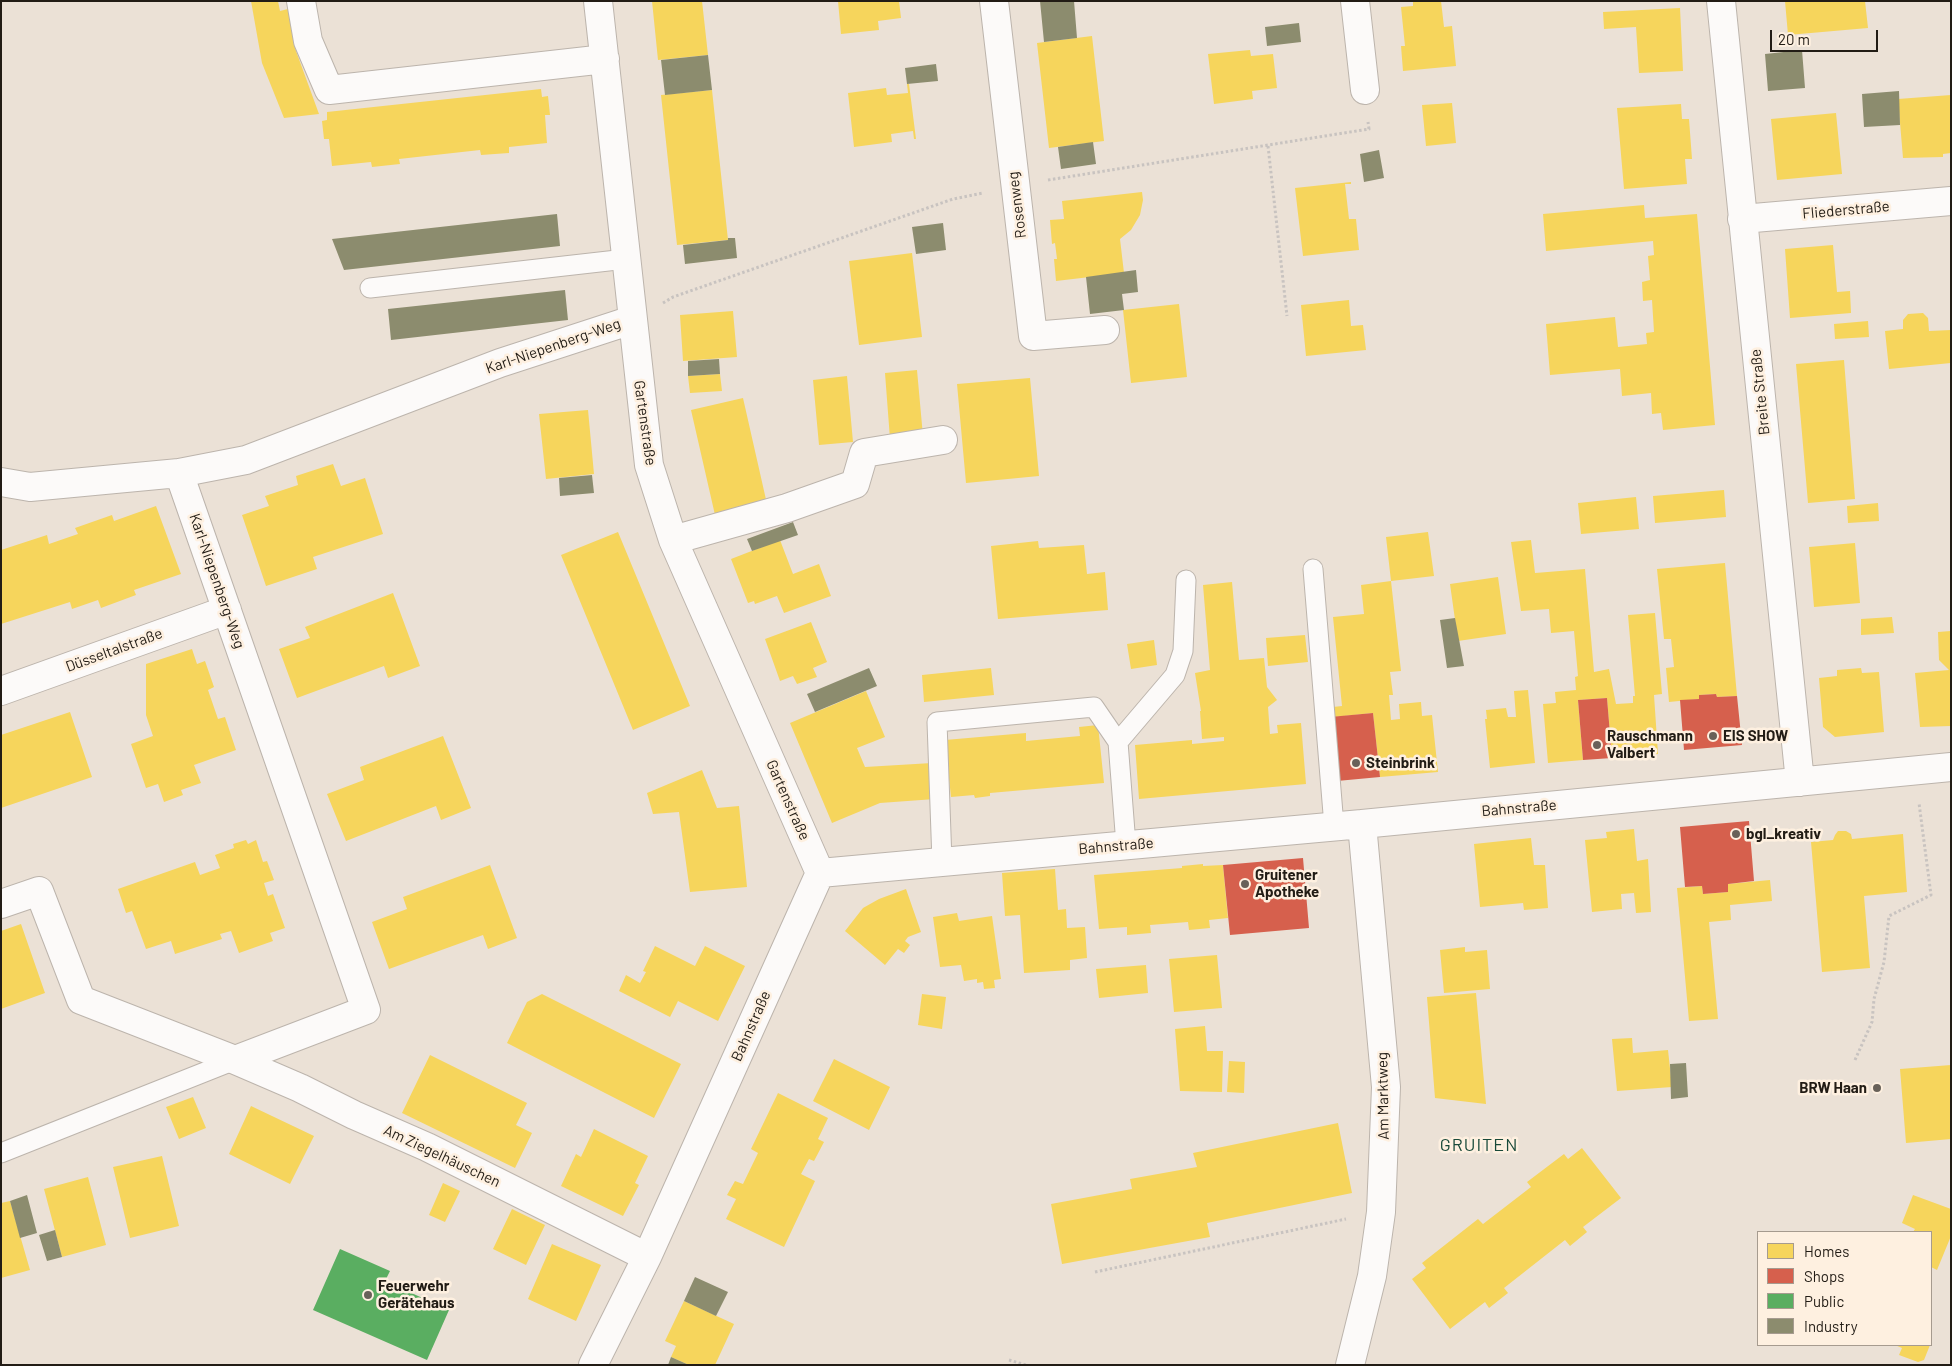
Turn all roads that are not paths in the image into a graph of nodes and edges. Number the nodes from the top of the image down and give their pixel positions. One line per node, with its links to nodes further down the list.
1 (301, 1): 6 (street)
2 (598, 1): 6 (street, Gartenstraße)
3 (994, 1): 13 (street, Rosenweg)
4 (1355, 1): 7 (street)
5 (1721, 1): 9 (street, Breite Straße)
6 (605, 58): 10 (street, Gartenstraße)
7 (1365, 90)
8 (1951, 201): 9 (street, Fliederstraße)
9 (1742, 219): 24 (street, Breite Straße)
10 (626, 259): 11 (lane); 12 (street, Gartenstraße)
11 (370, 288)
12 (632, 320): 15 (street, Karl-Niepenberg-Weg); 17 (street, Gartenstraße)
13 (1105, 330)
14 (942, 440): 17 (street)
15 (179, 473): 16 (street); 20 (street, Karl-Niepenberg-Weg)
16 (1, 482)
17 (673, 540): 29 (street, Gartenstraße)
18 (1313, 569): 26 (lane)
19 (1186, 580): 22 (lane)
20 (227, 610): 21 (street, Düsseltalstraße); 31 (street, Karl-Niepenberg-Weg)
21 (1, 690)
22 (1118, 742): 27 (lane); 28 (lane)
23 (1951, 767): 24 (street, Bahnstraße)
24 (1800, 782): 25 (street, Bahnstraße)
25 (1362, 824): 26 (street, Bahnstraße); 35 (street, Am Marktweg)
26 (1334, 826): 27 (street, Bahnstraße)
27 (1126, 845): 28 (street, Bahnstraße)
28 (942, 862): 29 (street, Bahnstraße)
29 (820, 873): 33 (street, Bahnstraße)
30 (1, 904): 31 (street, Am Ziegelhäuschen)
31 (236, 1060): 32 (lane); 33 (street, Am Ziegelhäuschen)
32 (1, 1153)
33 (647, 1257): 34 (street, Bahnstraße)
34 (593, 1365)
35 (1350, 1365)

